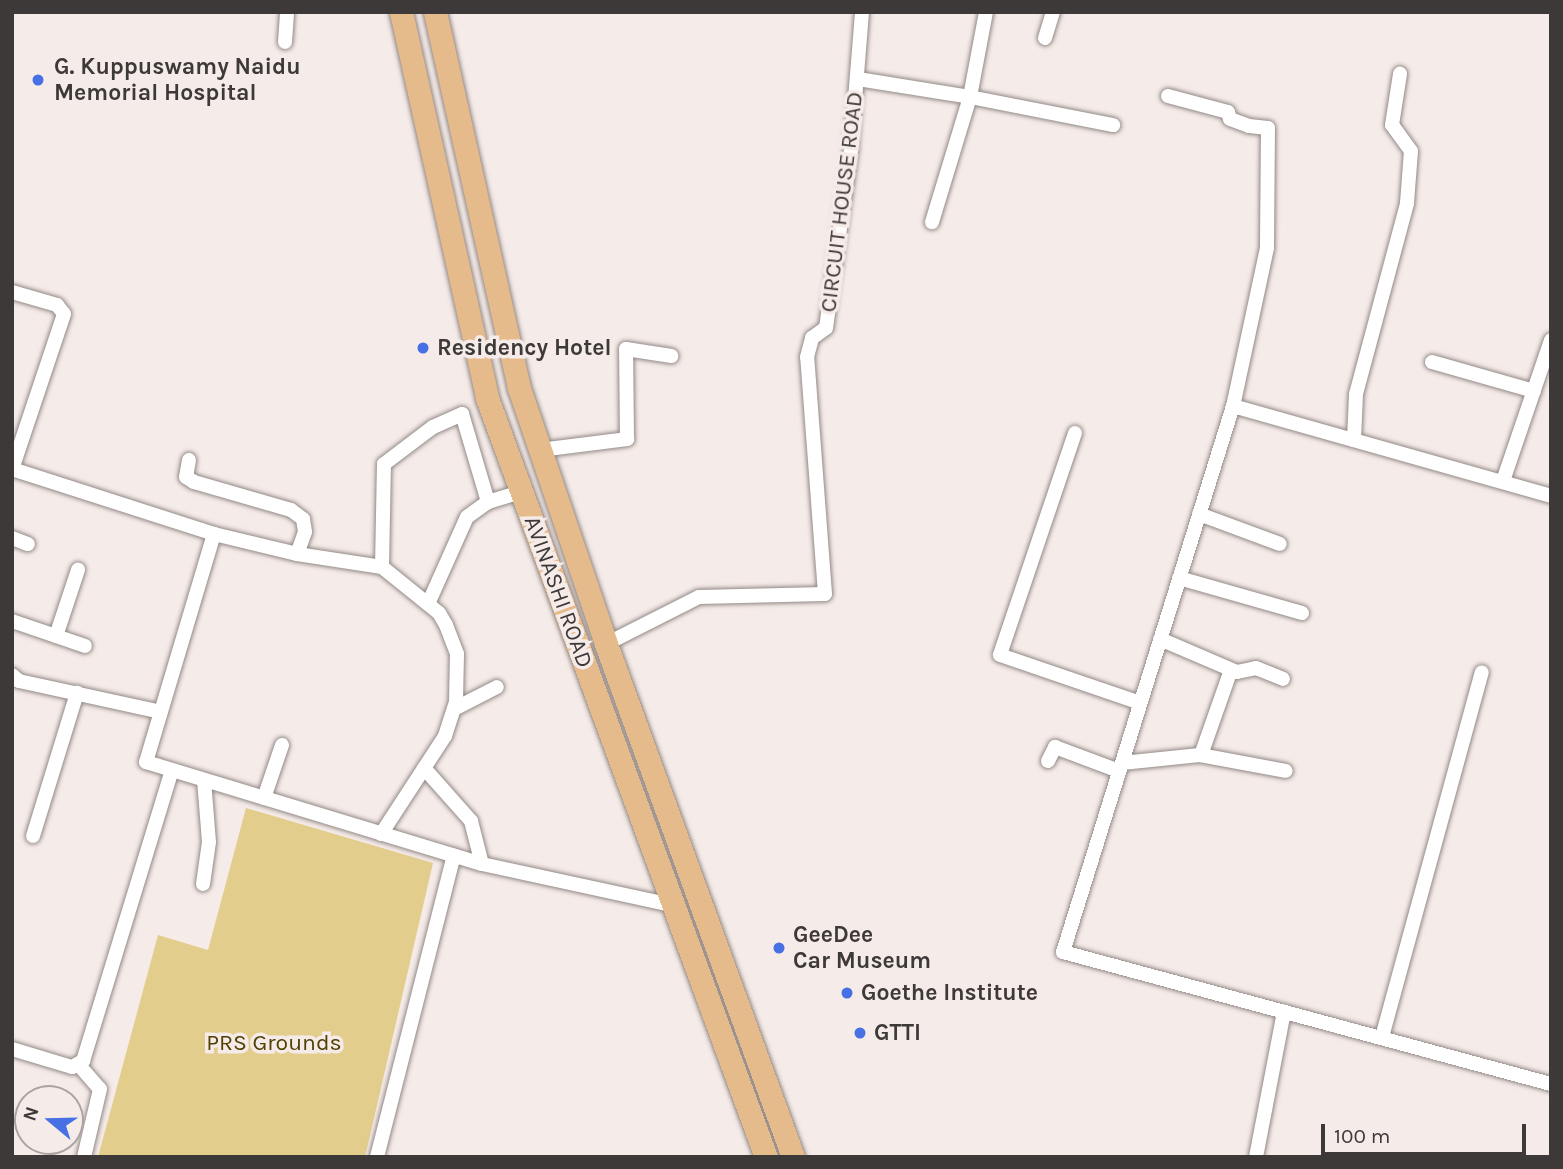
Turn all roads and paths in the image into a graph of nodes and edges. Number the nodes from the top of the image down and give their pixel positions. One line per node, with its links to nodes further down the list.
1 (287, 12): 8 (street)
2 (401, 12): 27 (main road, AVINASHI ROAD)
3 (435, 12): 23 (main road, AVINASHI ROAD)
4 (862, 12): 10 (street, CIRCUIT HOUSE ROAD)
5 (986, 12): 12 (street)
6 (1053, 12): 7 (street)
7 (1045, 38)
8 (285, 42)
9 (1400, 74): 22 (street)
10 (858, 79): 12 (street); 44 (street, CIRCUIT HOUSE ROAD)
11 (1168, 96): 20 (street)
12 (970, 97): 13 (street); 14 (street)
13 (1114, 125)
14 (933, 222)
15 (12, 292): 25 (street)
16 (1551, 340): 19 (street)
17 (671, 356): 23 (street)
18 (1432, 362): 19 (street)
19 (1534, 391): 26 (street)
20 (1233, 406): 22 (street); 30 (street)
21 (1075, 433): 52 (street)
22 (1354, 440): 26 (street)
23 (540, 450): 44 (main road, AVINASHI ROAD)
24 (189, 460): 35 (street)
25 (12, 469): 31 (street)
26 (1503, 481): 28 (street)
27 (521, 492): 29 (street); 69 (main road, AVINASHI ROAD)
28 (1551, 496)
29 (488, 502): 36 (street); 39 (street)
30 (1199, 514): 34 (street); 38 (street)
31 (214, 534): 35 (street); 54 (street)
32 (12, 538): 33 (street)
33 (28, 544)
34 (1280, 544)
35 (298, 554): 36 (street)
36 (382, 567): 39 (street)
37 (78, 570): 42 (street)
38 (1179, 578): 40 (street); 43 (street)
39 (428, 604): 53 (street)
40 (1302, 613)
41 (12, 621): 42 (street)
42 (56, 636): 45 (street)
43 (1160, 639): 46 (street); 52 (street)
44 (606, 644): 78 (main road, AVINASHI ROAD)
45 (85, 646)
46 (1231, 670): 49 (street); 56 (street)
47 (1482, 672): 71 (street)
48 (12, 675): 51 (street)
49 (1283, 679)
50 (497, 687): 53 (street)
51 (76, 694): 54 (street); 65 (street)
52 (1140, 703): 58 (street)
53 (454, 709): 59 (street)
54 (161, 712): 60 (street)
55 (282, 745): 63 (street)
56 (1201, 755): 58 (street); 61 (street)
57 (1048, 761): 58 (street)
58 (1120, 767): 70 (street)
59 (424, 768): 64 (street); 67 (street)
60 (172, 770): 62 (street); 73 (street)
61 (1286, 771)
62 (204, 780): 63 (street); 68 (street)
63 (264, 798): 64 (street)
64 (381, 834): 66 (street)
65 (33, 836)
66 (454, 856): 67 (street); 76 (street)
67 (482, 864): 69 (street)
68 (203, 884)
69 (676, 906): 77 (main road, AVINASHI ROAD)
70 (1284, 1012): 71 (street); 79 (street)
71 (1382, 1037): 74 (street)
72 (12, 1049): 73 (street)
73 (78, 1064): 75 (street)
74 (1551, 1084)
75 (84, 1157)
76 (377, 1157)
77 (766, 1157)
78 (793, 1157)
79 (1255, 1157)

